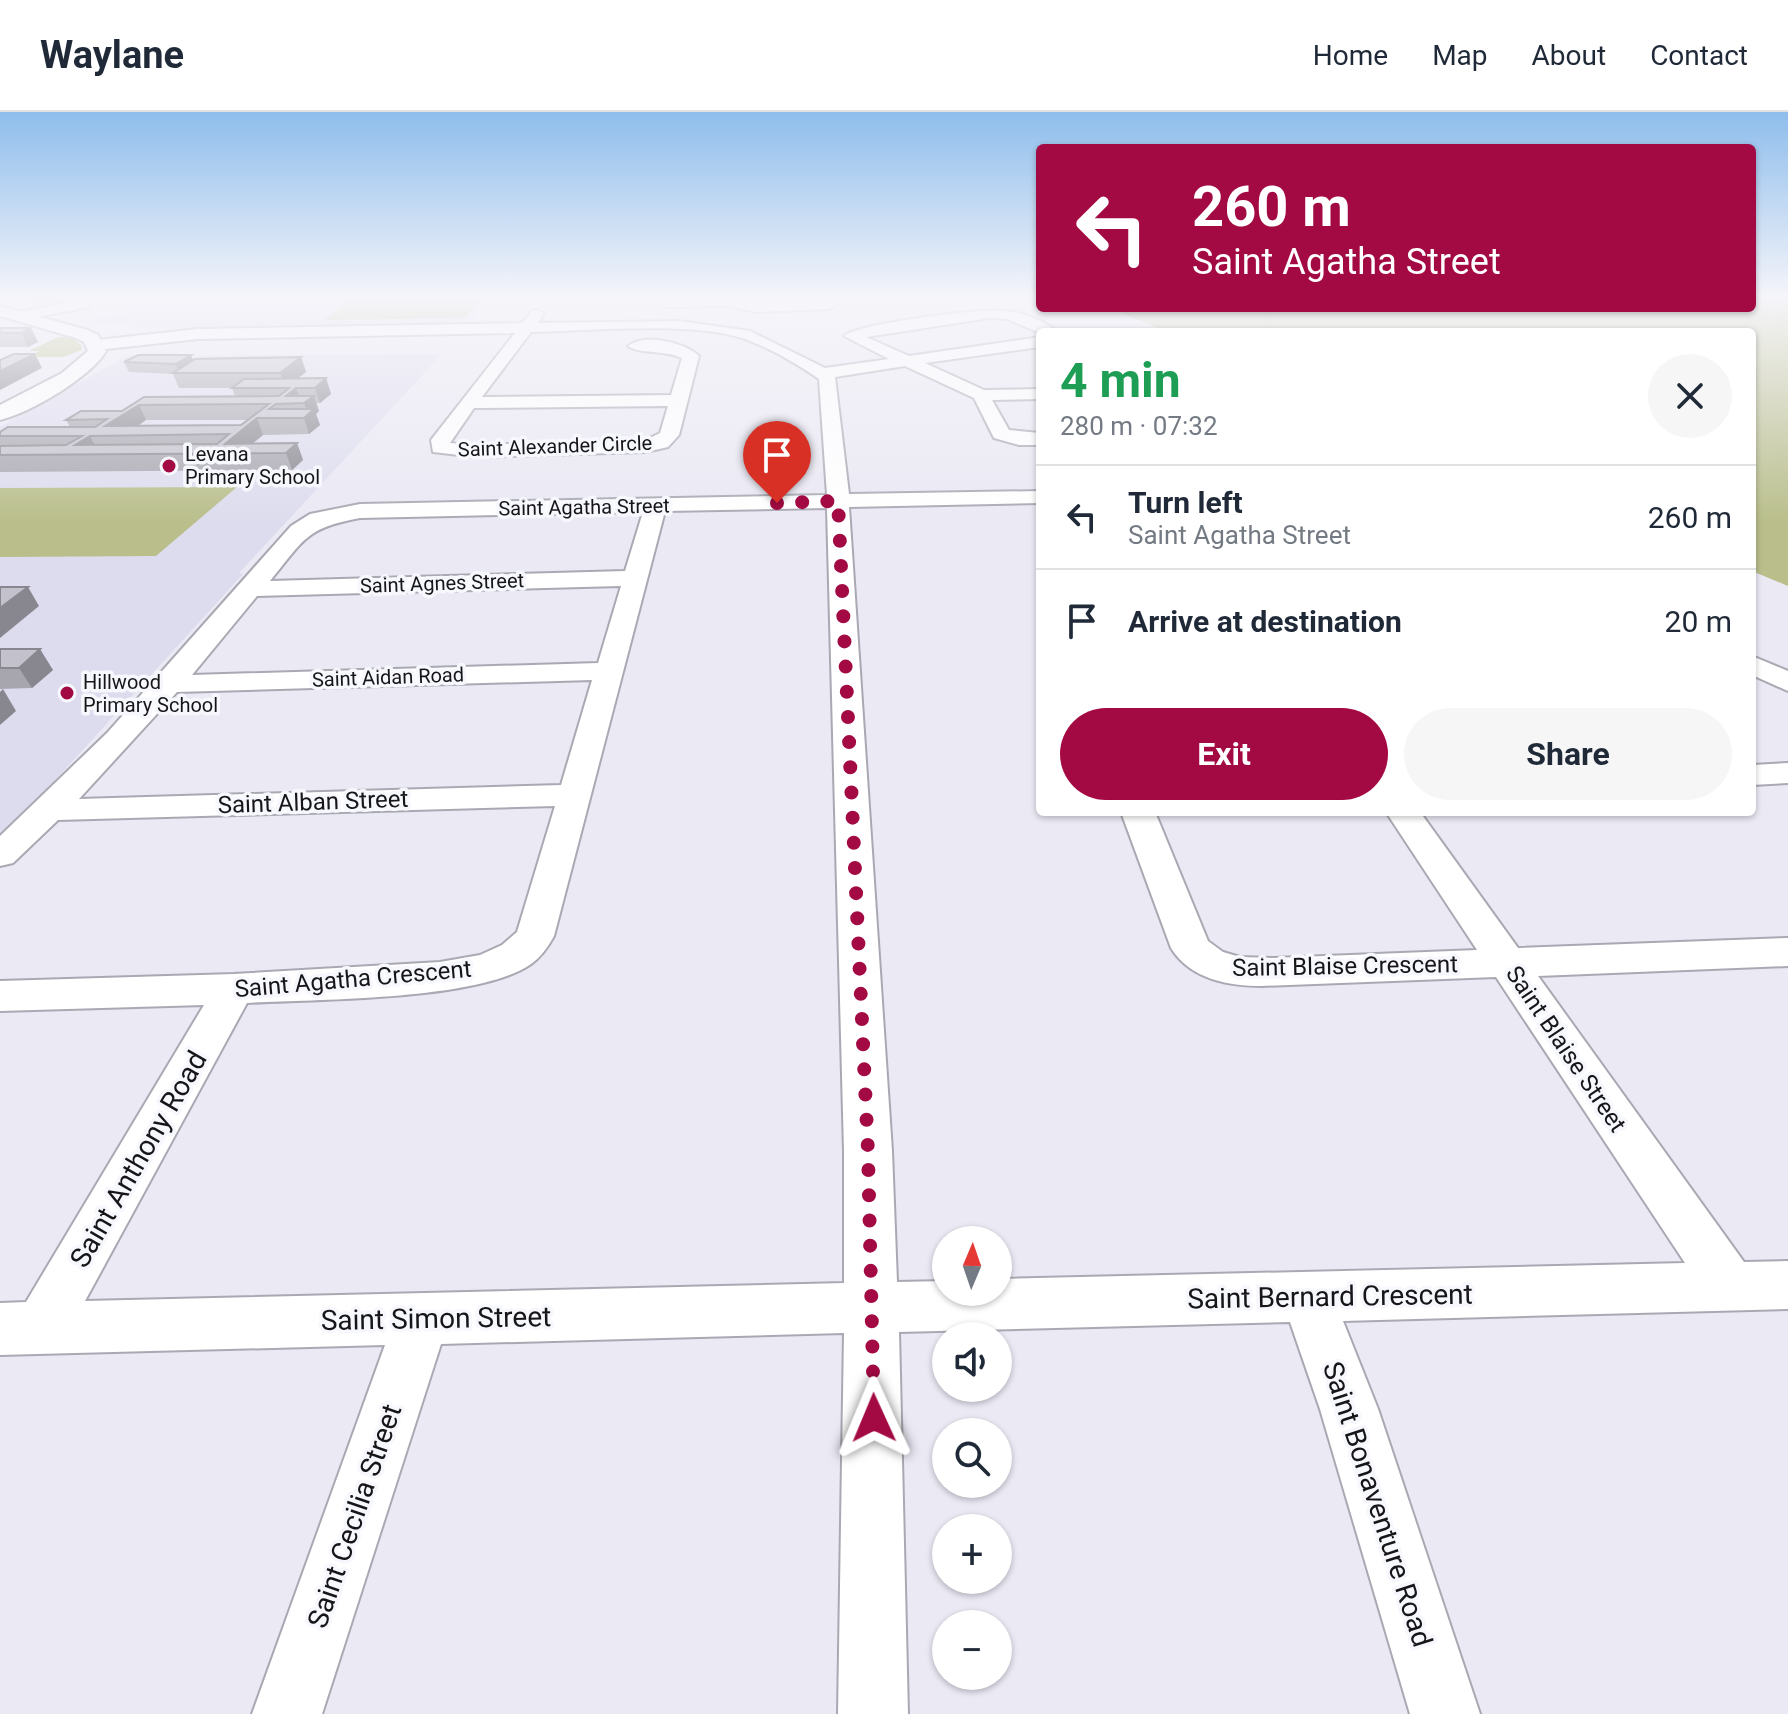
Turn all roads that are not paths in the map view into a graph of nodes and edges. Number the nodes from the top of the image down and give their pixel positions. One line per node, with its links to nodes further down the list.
1 (825, 373): 14 (street)
2 (70, 374): 10 (street)
3 (491, 374): 9 (street, Saint Alexander Circle)
4 (688, 374): 8 (street, Saint Alexander Circle)
5 (933, 374): 7 (street)
6 (1036, 394): 7 (street)
7 (981, 395): 11 (street)
8 (681, 400): 9 (street); 12 (street, Saint Alexander Circle)
9 (468, 403): 12 (street, Saint Alexander Circle)
10 (0, 414)
11 (1036, 439)
12 (551, 449): 16 (street)
13 (1036, 497): 14 (street)
14 (838, 501): 15 (street, Saint Agatha Street); 37 (street)
15 (656, 505): 16 (street, Saint Agatha Street); 17 (street, Saint Agatha Crescent)
16 (523, 508): 18 (street, Saint Agatha Street)
17 (635, 578): 18 (street, Saint Agnes Street); 20 (street, Saint Agatha Crescent)
18 (249, 589): 22 (street)
19 (1756, 666): 21 (street)
20 (609, 671): 22 (street, Saint Aidan Road); 25 (street, Saint Agatha Crescent)
21 (1788, 682)
22 (167, 684): 26 (street)
23 (1788, 773): 24 (street)
24 (1756, 775)
25 (575, 795): 26 (street, Saint Alban Street); 32 (street, Saint Agatha Crescent)
26 (52, 810): 29 (street)
27 (1140, 816): 31 (street, Saint Blaise Crescent)
28 (1406, 816): 31 (street, Saint Blaise Street)
29 (0, 855)
30 (1788, 952): 31 (street, Saint Blaise Crescent)
31 (1507, 963): 35 (street, Saint Blaise Street)
32 (234, 989): 33 (street, Saint Agatha Crescent); 39 (street, Saint Anthony Road)
33 (0, 996)
34 (1788, 1285): 35 (street, Saint Bernard Crescent)
35 (1730, 1286): 36 (street, Saint Bernard Crescent)
36 (1307, 1296): 37 (street, Saint Bernard Crescent); 42 (street, Saint Bonaventure Road)
37 (871, 1307): 38 (street, Saint Simon Street); 41 (street)
38 (422, 1318): 39 (street, Saint Simon Street); 40 (street, Saint Cecilia Street)
39 (20, 1329)
40 (287, 1714)
41 (873, 1714)
42 (1445, 1714)

